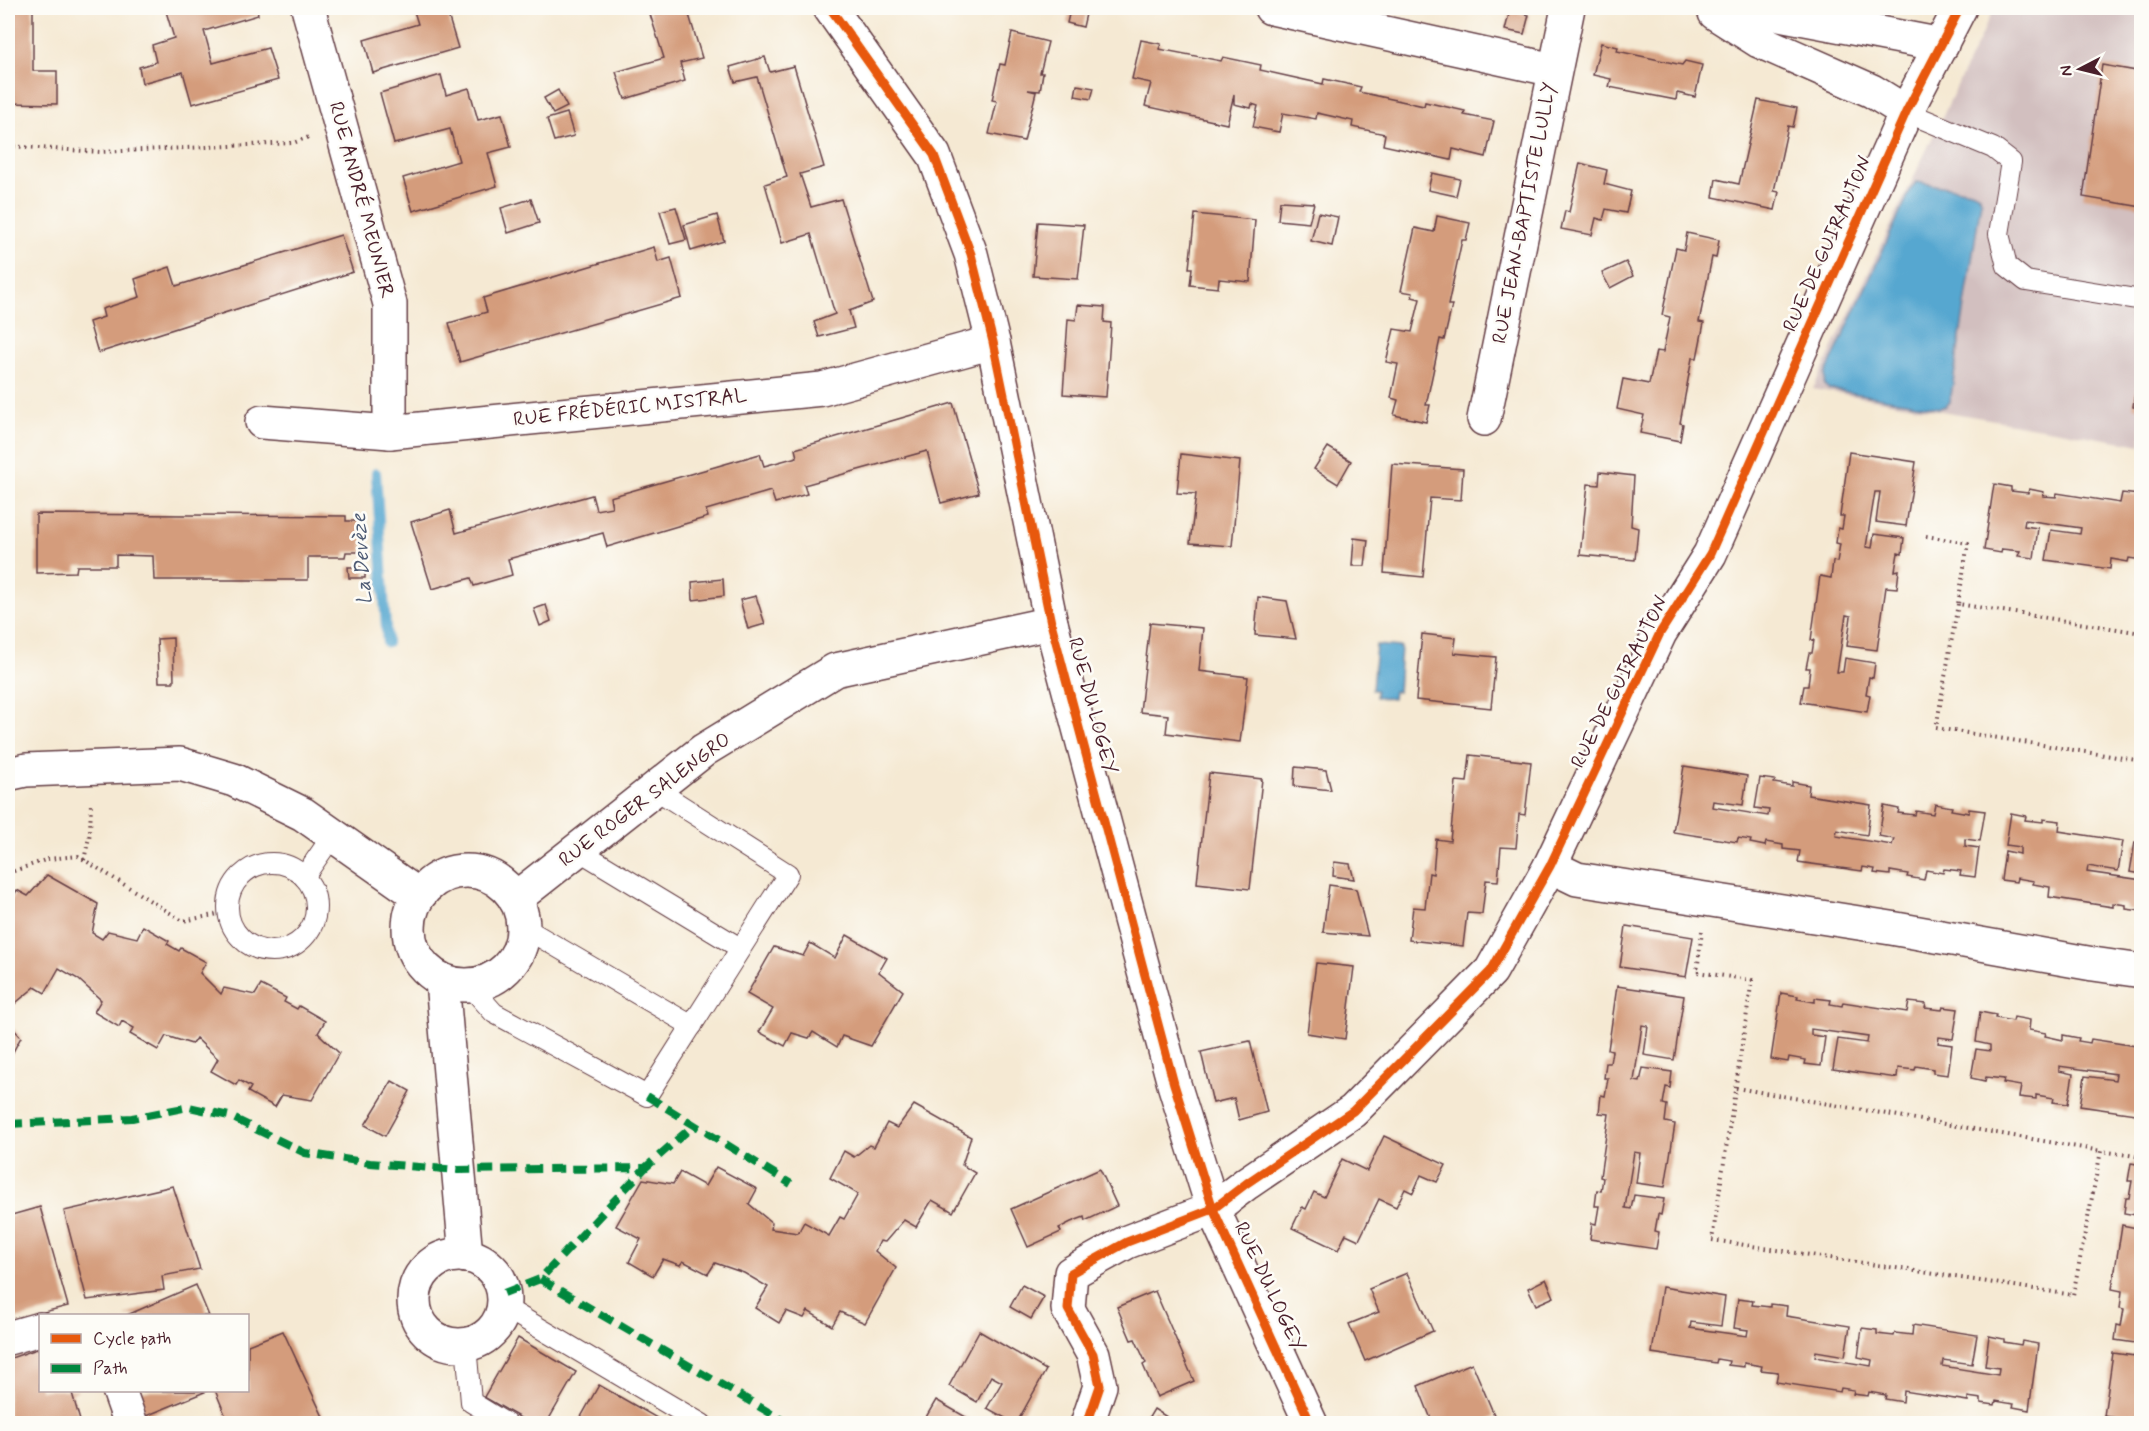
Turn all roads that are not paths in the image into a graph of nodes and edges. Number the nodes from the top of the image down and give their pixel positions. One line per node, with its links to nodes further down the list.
1 (308, 8): 14 (street, RUE ANDRÉ MEUNIER)
2 (830, 8): 11 (street, RUE DU LOGEY)
3 (1271, 8): 8 (street)
4 (1568, 8): 8 (street, RUE JEAN-BAPTISTE LULLY)
5 (1960, 8): 7 (street, RUE DE GUIRAUTON)
6 (1706, 10): 7 (street); 9 (street)
7 (1942, 45): 9 (street, RUE DE GUIRAUTON)
8 (1554, 70): 12 (street, RUE JEAN-BAPTISTE LULLY)
9 (1906, 112): 10 (lane); 20 (street, RUE DE GUIRAUTON)
10 (2142, 300)
11 (993, 342): 14 (street, RUE FRÉDÉRIC MISTRAL); 15 (street, RUE DU LOGEY)
12 (1484, 419)
13 (262, 422): 14 (street, RUE FRÉDÉRIC MISTRAL)
14 (390, 432)
15 (1051, 623): 17 (street, RUE ROGER SALENGRO); 28 (street, RUE DU LOGEY)
16 (8, 774): 18 (street)
17 (655, 789): 19 (street, RUE ROGER SALENGRO); 24 (lane)
18 (333, 836): 21 (lane); 22 (street)
19 (578, 850): 23 (street, RUE ROGER SALENGRO); 24 (lane)
20 (1550, 866): 25 (street); 28 (street, RUE DE GUIRAUTON)
21 (304, 877): 21 (lane)
22 (418, 895): 23 (street); 26 (street)
23 (519, 913): 26 (street); 27 (lane)
24 (740, 948): 27 (lane)
25 (2142, 971)
26 (456, 983): 27 (lane); 29 (street)
27 (692, 1026)
28 (1213, 1209): 38 (street, RUE DE GUIRAUTON); 39 (street, RUE DU LOGEY)
29 (466, 1256): 30 (street); 33 (street)
30 (504, 1307): 33 (street); 37 (lane)
31 (39, 1329): 32 (street)
32 (8, 1338)
33 (466, 1345): 36 (lane)
34 (119, 1392): 35 (street)
35 (131, 1424)
36 (507, 1424)
37 (702, 1424)
38 (1087, 1424)
39 (1311, 1424)

